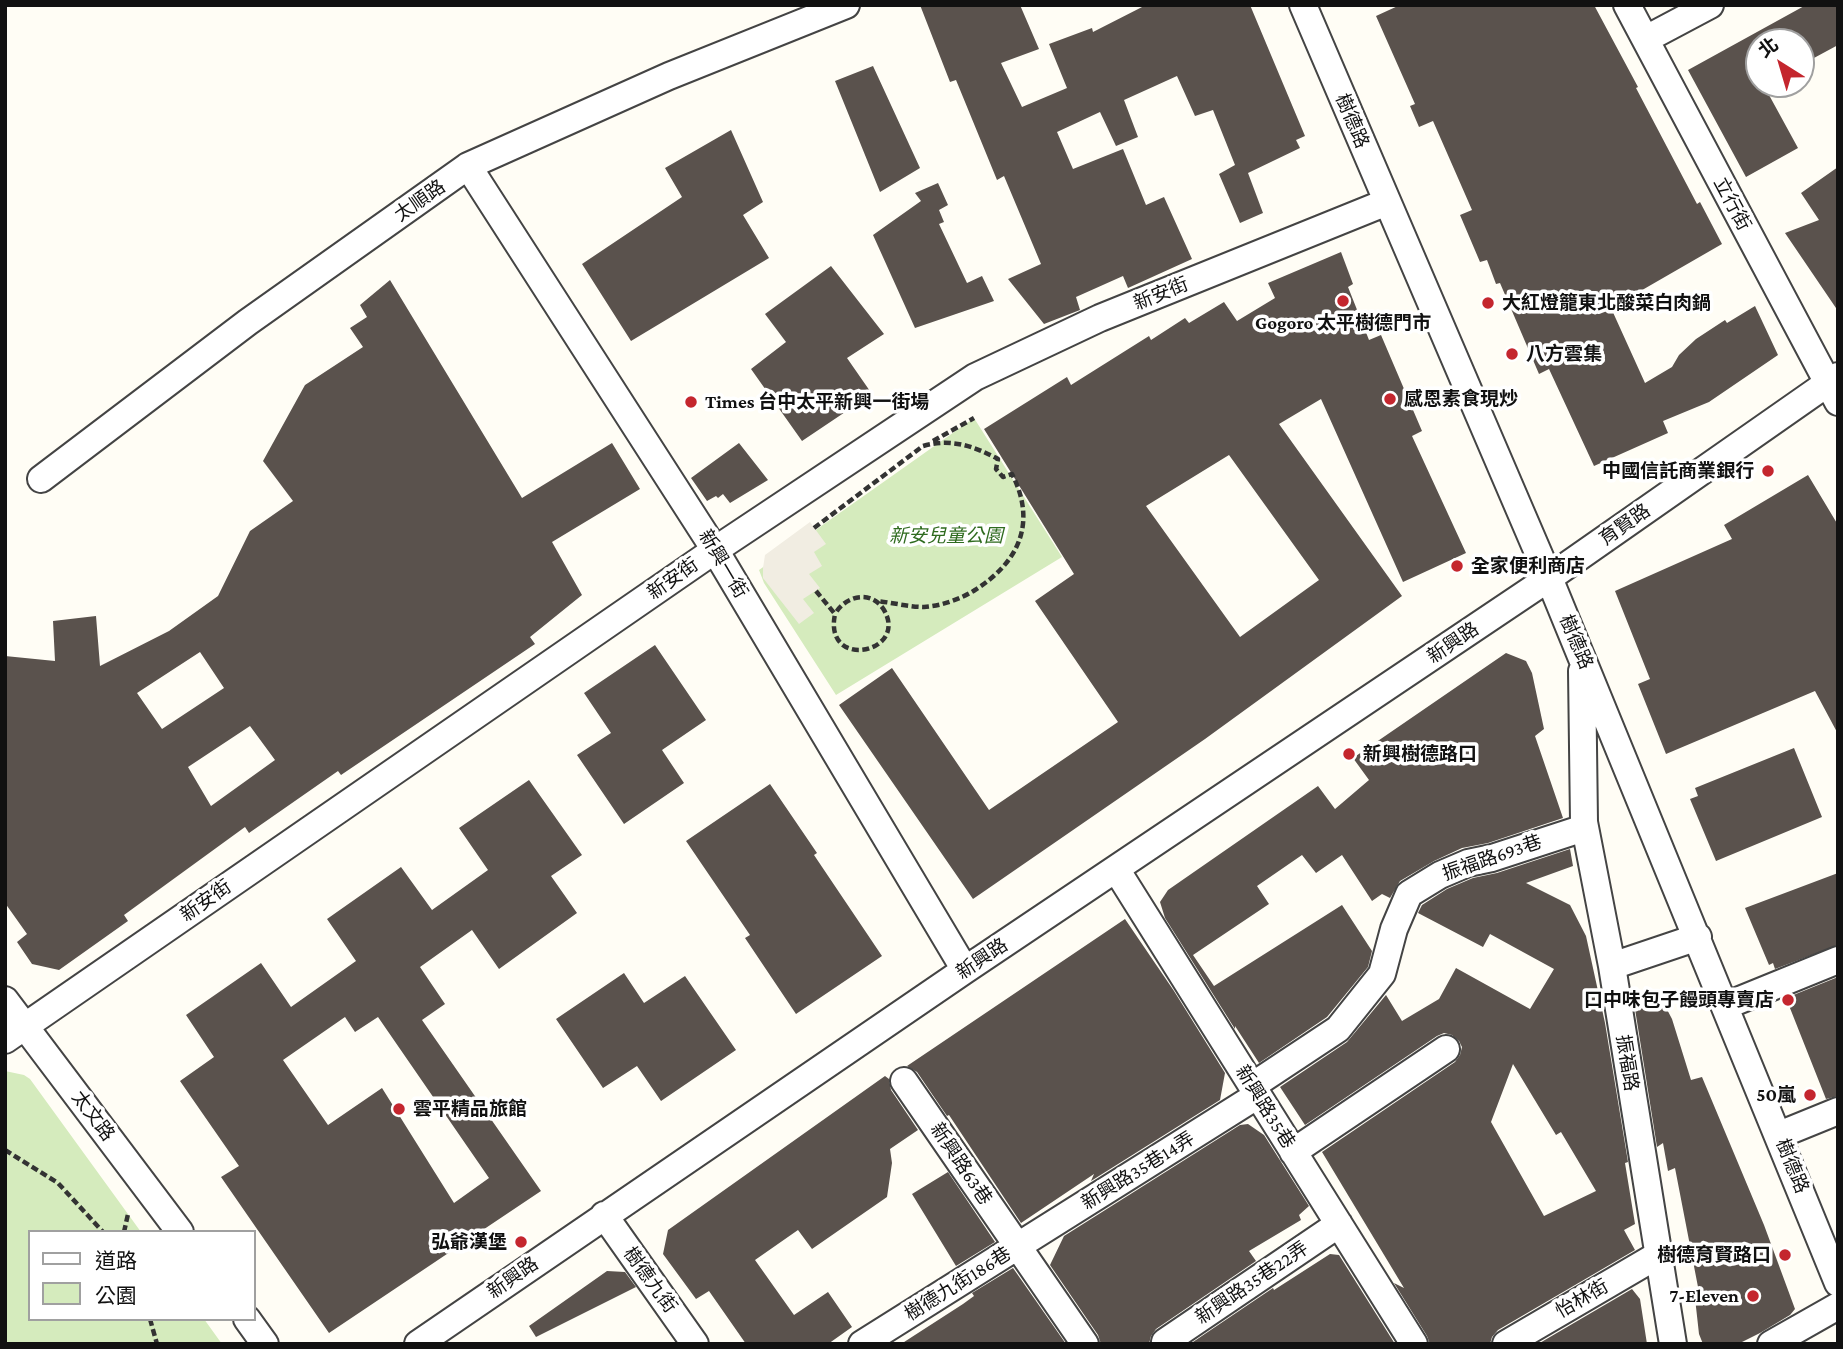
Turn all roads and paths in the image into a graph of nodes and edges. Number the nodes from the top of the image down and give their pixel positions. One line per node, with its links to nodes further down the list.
1 (846, 5): 6 (street, 太順路)
2 (1303, 5): 7 (street, 樹德路)
3 (1627, 5): 5 (street, 立行街)
4 (1710, 5): 5 (street)
5 (1646, 39): 8 (street, 立行街)
6 (468, 166): 11 (street, 太順路); 13 (street, 新興一街)
7 (1387, 202): 13 (street, 新安街); 14 (street, 樹德路)
8 (1834, 387): 14 (street, 育賢路)
9 (974, 418): 10 (path)
10 (923, 446): 12 (path); 16 (path)
11 (41, 478)
12 (814, 528)
13 (715, 550): 24 (street, 新興一街); 27 (street, 新安街)
14 (1549, 578): 18 (street, 樹德路); 20 (street, 新興路)
15 (816, 591): 17 (path)
16 (875, 601): 17 (path); 17 (path)
17 (835, 614)
18 (1582, 656): 19 (street, 振福路); 21 (street, 樹德路)
19 (1584, 828): 23 (street, 振福路); 30 (street, 振福路693巷)
20 (1116, 869): 24 (street, 新興路); 30 (street, 新興路35巷)
21 (1698, 937): 23 (street); 26 (street, 樹德路)
22 (1838, 960): 26 (street)
23 (1612, 967): 42 (street, 振福路)
24 (965, 970): 36 (street, 新興路)
25 (5, 1000): 27 (street, 太文路)
26 (1725, 1006): 32 (street, 樹德路)
27 (15, 1033): 40 (street, 太文路)
28 (1446, 1049): 34 (street)
29 (904, 1081): 41 (street, 新興路63巷)
30 (1255, 1090): 34 (street, 新興路35巷); 41 (street, 新興路35巷14弄)
31 (1838, 1111): 32 (street)
32 (1779, 1135): 43 (street, 樹德路)
33 (5, 1150): 38 (path)
34 (1293, 1152): 37 (street, 新興路35巷)
35 (128, 1214): 39 (path)
36 (604, 1215): 50 (street, 新興路); 51 (street, 樹德九街)
37 (1339, 1224): 47 (street, 新興路35巷22弄); 54 (street, 新興路35巷)
38 (101, 1230)
39 (124, 1230)
40 (178, 1230)
41 (1018, 1247): 52 (street, 樹德九街186巷); 53 (street, 新興路63巷)
42 (1658, 1255): 55 (street, 怡林街); 56 (street, 振福路)
43 (1838, 1283)
44 (1838, 1306): 57 (street)
45 (151, 1321): 48 (path)
46 (248, 1321): 49 (street)
47 (1165, 1342)
48 (157, 1344)
49 (265, 1344)
50 (418, 1344)
51 (695, 1344)
52 (862, 1344)
53 (1085, 1344)
54 (1414, 1344)
55 (1506, 1344)
56 (1673, 1344)
57 (1771, 1344)

